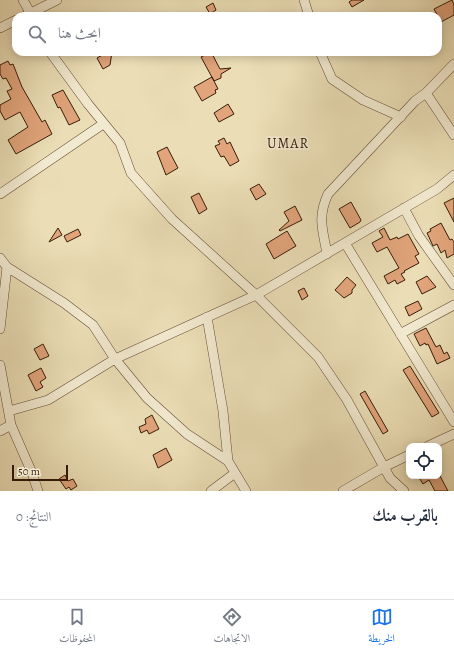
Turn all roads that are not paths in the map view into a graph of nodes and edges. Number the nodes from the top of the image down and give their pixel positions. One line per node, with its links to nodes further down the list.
1 (24, 0): 4 (street)
2 (57, 0): 5 (street)
3 (304, 0): 6 (street)
4 (28, 12)
5 (35, 12)
6 (307, 12)
7 (12, 22): 8 (street)
8 (0, 28)
9 (53, 56): 14 (street)
10 (322, 56): 13 (street)
11 (454, 64): 12 (street)
12 (426, 93): 13 (street); 15 (street)
13 (401, 117): 20 (street)
14 (103, 124): 17 (street); 24 (street)
15 (454, 135)
16 (454, 175): 18 (street)
17 (0, 194)
18 (404, 208): 19 (street); 23 (street)
19 (345, 243): 20 (street); 28 (street)
20 (327, 254): 24 (street)
21 (0, 258): 22 (street)
22 (7, 267): 27 (street); 29 (street)
23 (454, 285)
24 (256, 295): 26 (street); 39 (street)
25 (454, 305): 28 (street)
26 (207, 317): 29 (street); 38 (street)
27 (0, 329)
28 (400, 334): 32 (street)
29 (115, 359): 31 (street); 38 (street)
30 (0, 365): 31 (street)
31 (9, 411): 33 (street)
32 (454, 422)
33 (11, 425): 34 (street); 41 (street)
34 (0, 431)
35 (454, 434): 36 (street)
36 (434, 443)
37 (406, 456): 39 (street)
38 (228, 461): 40 (street)
39 (384, 466): 44 (street); 45 (street)
40 (235, 473): 42 (street); 43 (street)
41 (38, 491)
42 (210, 491)
43 (246, 491)
44 (343, 491)
45 (404, 491)

